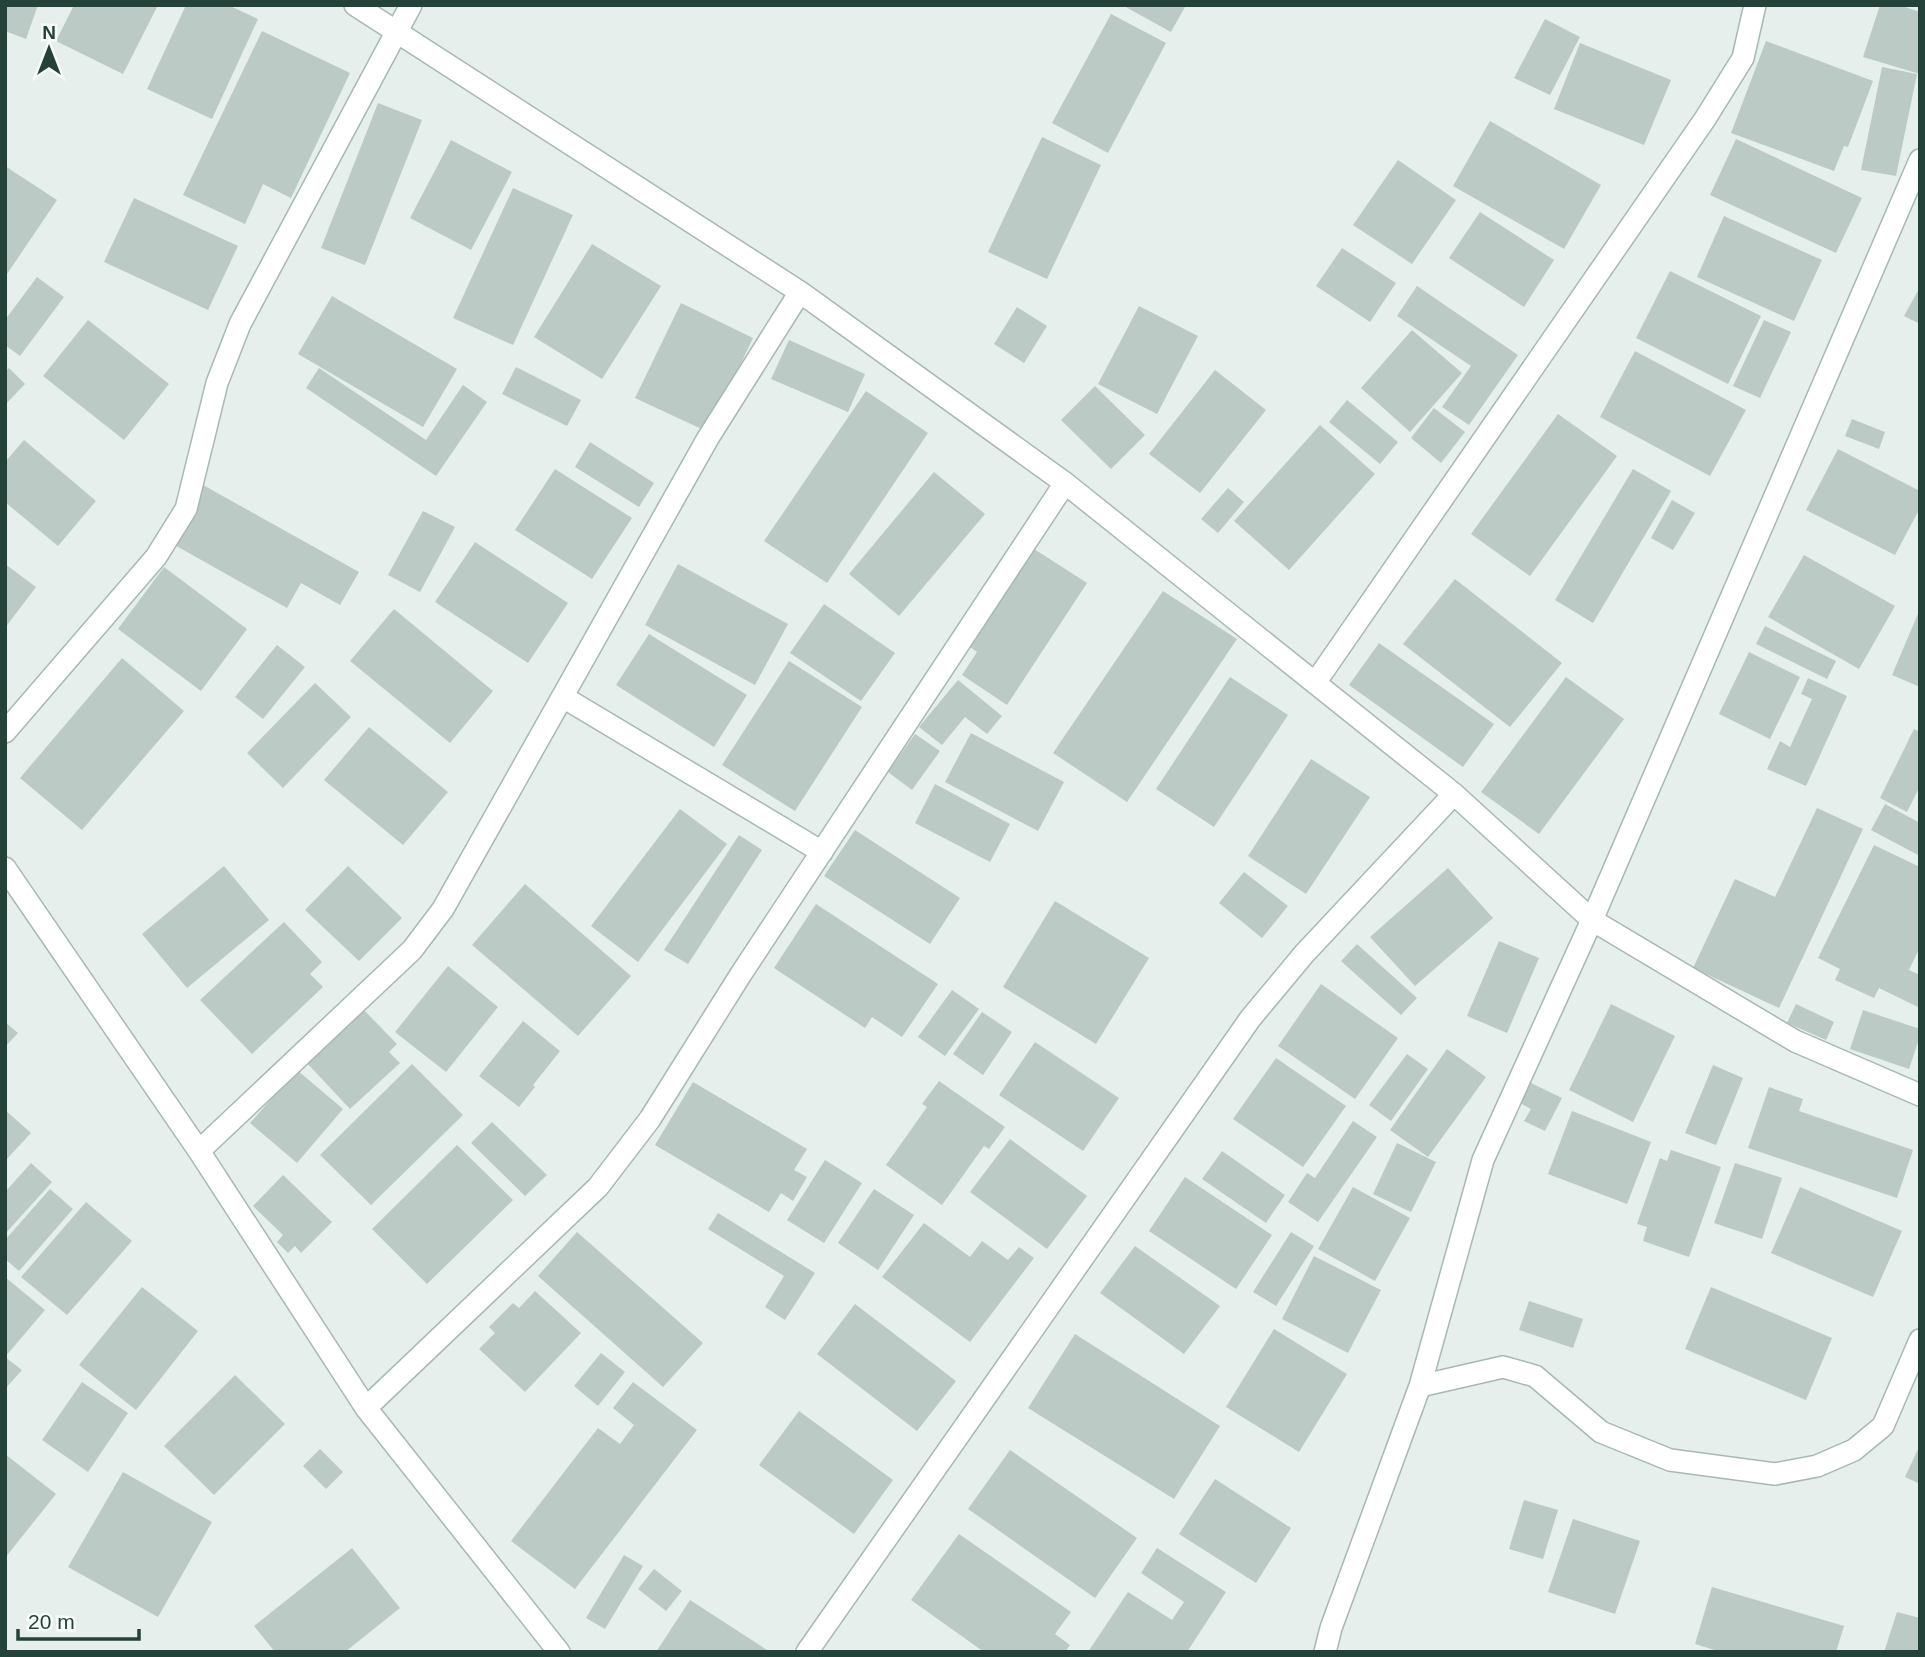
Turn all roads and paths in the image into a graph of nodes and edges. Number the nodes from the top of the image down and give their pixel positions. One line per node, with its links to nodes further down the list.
1 (355, 5): 4 (street)
2 (411, 5): 4 (street)
3 (1755, 5): 8 (street)
4 (395, 33): 6 (street); 10 (street)
5 (1920, 160): 14 (street)
6 (800, 292): 7 (street); 9 (street)
7 (1065, 482): 8 (street); 12 (street)
8 (1315, 683): 11 (street)
9 (563, 697): 12 (street); 16 (street)
10 (5, 732)
11 (1454, 794): 14 (street); 21 (street)
12 (822, 852): 19 (street)
13 (5, 868): 16 (street)
14 (1592, 920): 15 (street); 18 (street)
15 (1920, 1095)
16 (200, 1151): 19 (street)
17 (1920, 1339): 18 (street)
18 (1420, 1386): 22 (street)
19 (366, 1408): 20 (street)
20 (559, 1652)
21 (807, 1652)
22 (1325, 1652)

